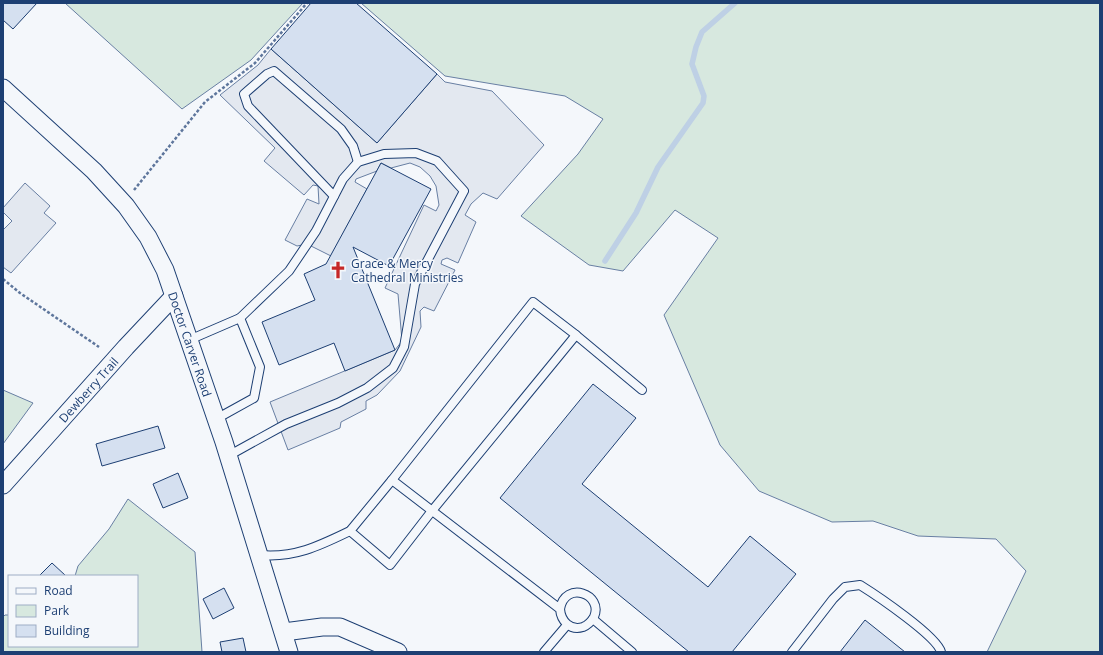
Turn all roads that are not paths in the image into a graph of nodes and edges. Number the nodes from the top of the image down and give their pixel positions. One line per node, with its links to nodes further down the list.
1 (3, 88): 4 (street, Doctor Carver Road)
2 (358, 162): 3 (lane); 3 (lane); 10 (lane)
3 (334, 196): 5 (lane)
4 (174, 296): 7 (street, Doctor Carver Road); 12 (street, Dewberry Trail)
5 (240, 318): 7 (lane); 9 (lane)
6 (576, 335): 8 (lane); 11 (lane); 13 (lane)
7 (189, 340): 9 (street, Doctor Carver Road)
8 (642, 390)
9 (216, 419): 10 (street, Doctor Carver Road)
10 (228, 456): 15 (street, Doctor Carver Road)
11 (392, 480): 13 (lane); 14 (lane)
12 (3, 485)
13 (431, 512): 14 (lane); 16 (lane)
14 (350, 531): 15 (lane)
15 (260, 555): 19 (street, Doctor Carver Road)
16 (560, 609): 17 (lane); 18 (lane)
17 (593, 619): 18 (lane); 23 (lane)
18 (567, 624): 22 (lane)
19 (284, 632): 20 (street, Doctor Carver Road); 21 (street)
20 (289, 652)
21 (398, 652)
22 (544, 652)
23 (632, 652)
24 (792, 652): 25 (lane)
25 (941, 652)

